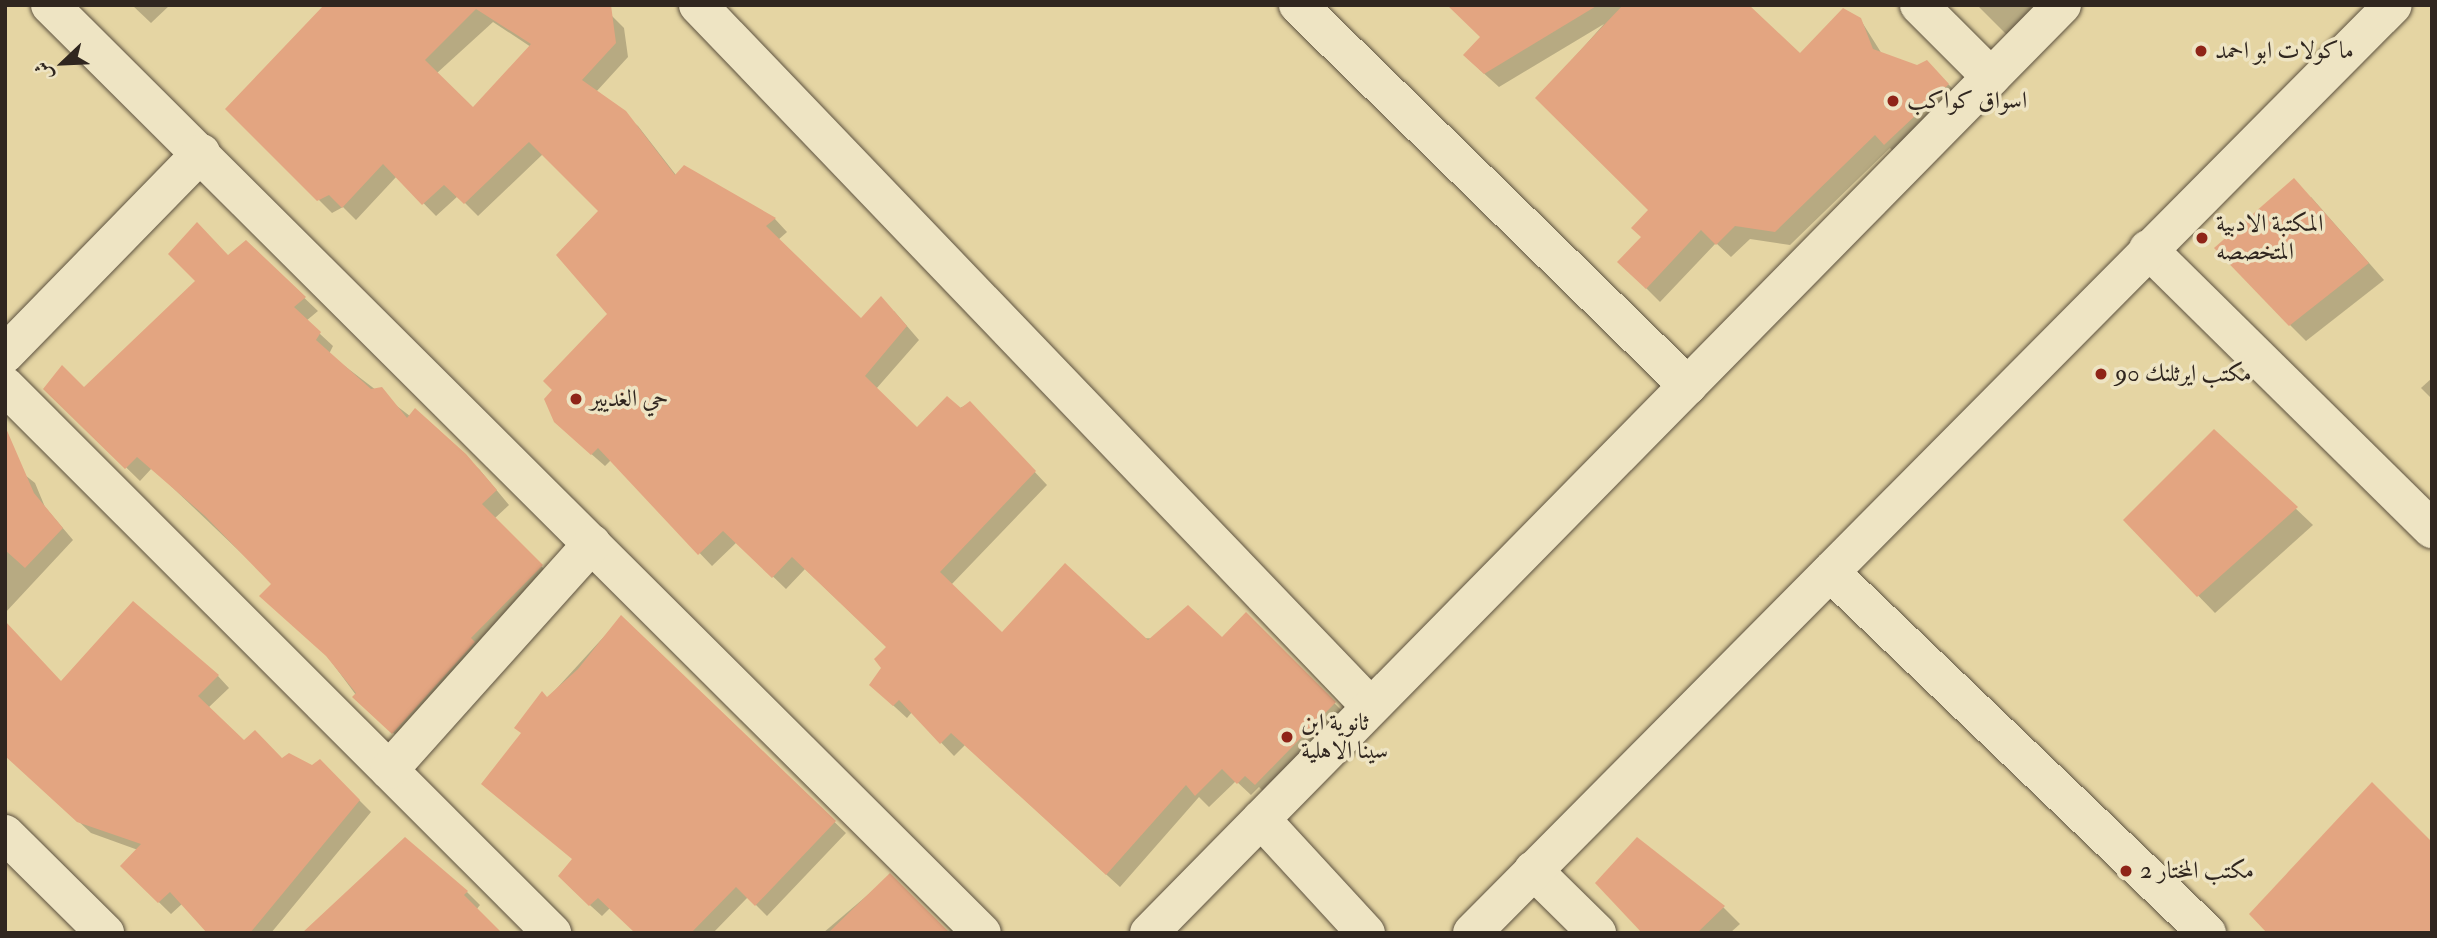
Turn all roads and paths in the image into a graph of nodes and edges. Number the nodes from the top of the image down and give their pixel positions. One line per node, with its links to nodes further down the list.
1 (50, 5): 8 (street)
2 (698, 5): 16 (street)
3 (1298, 5): 12 (street)
4 (1919, 5): 7 (street)
5 (2062, 5): 7 (street)
6 (2393, 5): 9 (street)
7 (1991, 77): 12 (street)
8 (201, 153): 10 (street); 14 (street)
9 (2148, 248): 13 (street); 15 (street)
10 (5, 354)
11 (5, 386): 17 (street)
12 (1688, 386): 16 (street)
13 (2432, 529)
14 (592, 544): 17 (street); 23 (street)
15 (1830, 572): 20 (street); 28 (street)
16 (1371, 706): 18 (street)
17 (389, 770): 22 (street)
18 (1261, 818): 24 (street); 25 (street)
19 (5, 834): 21 (street)
20 (1533, 870): 26 (street); 27 (street)
21 (105, 933)
22 (552, 933)
23 (982, 933)
24 (1149, 933)
25 (1366, 933)
26 (1472, 933)
27 (1597, 933)
28 (2207, 933)

